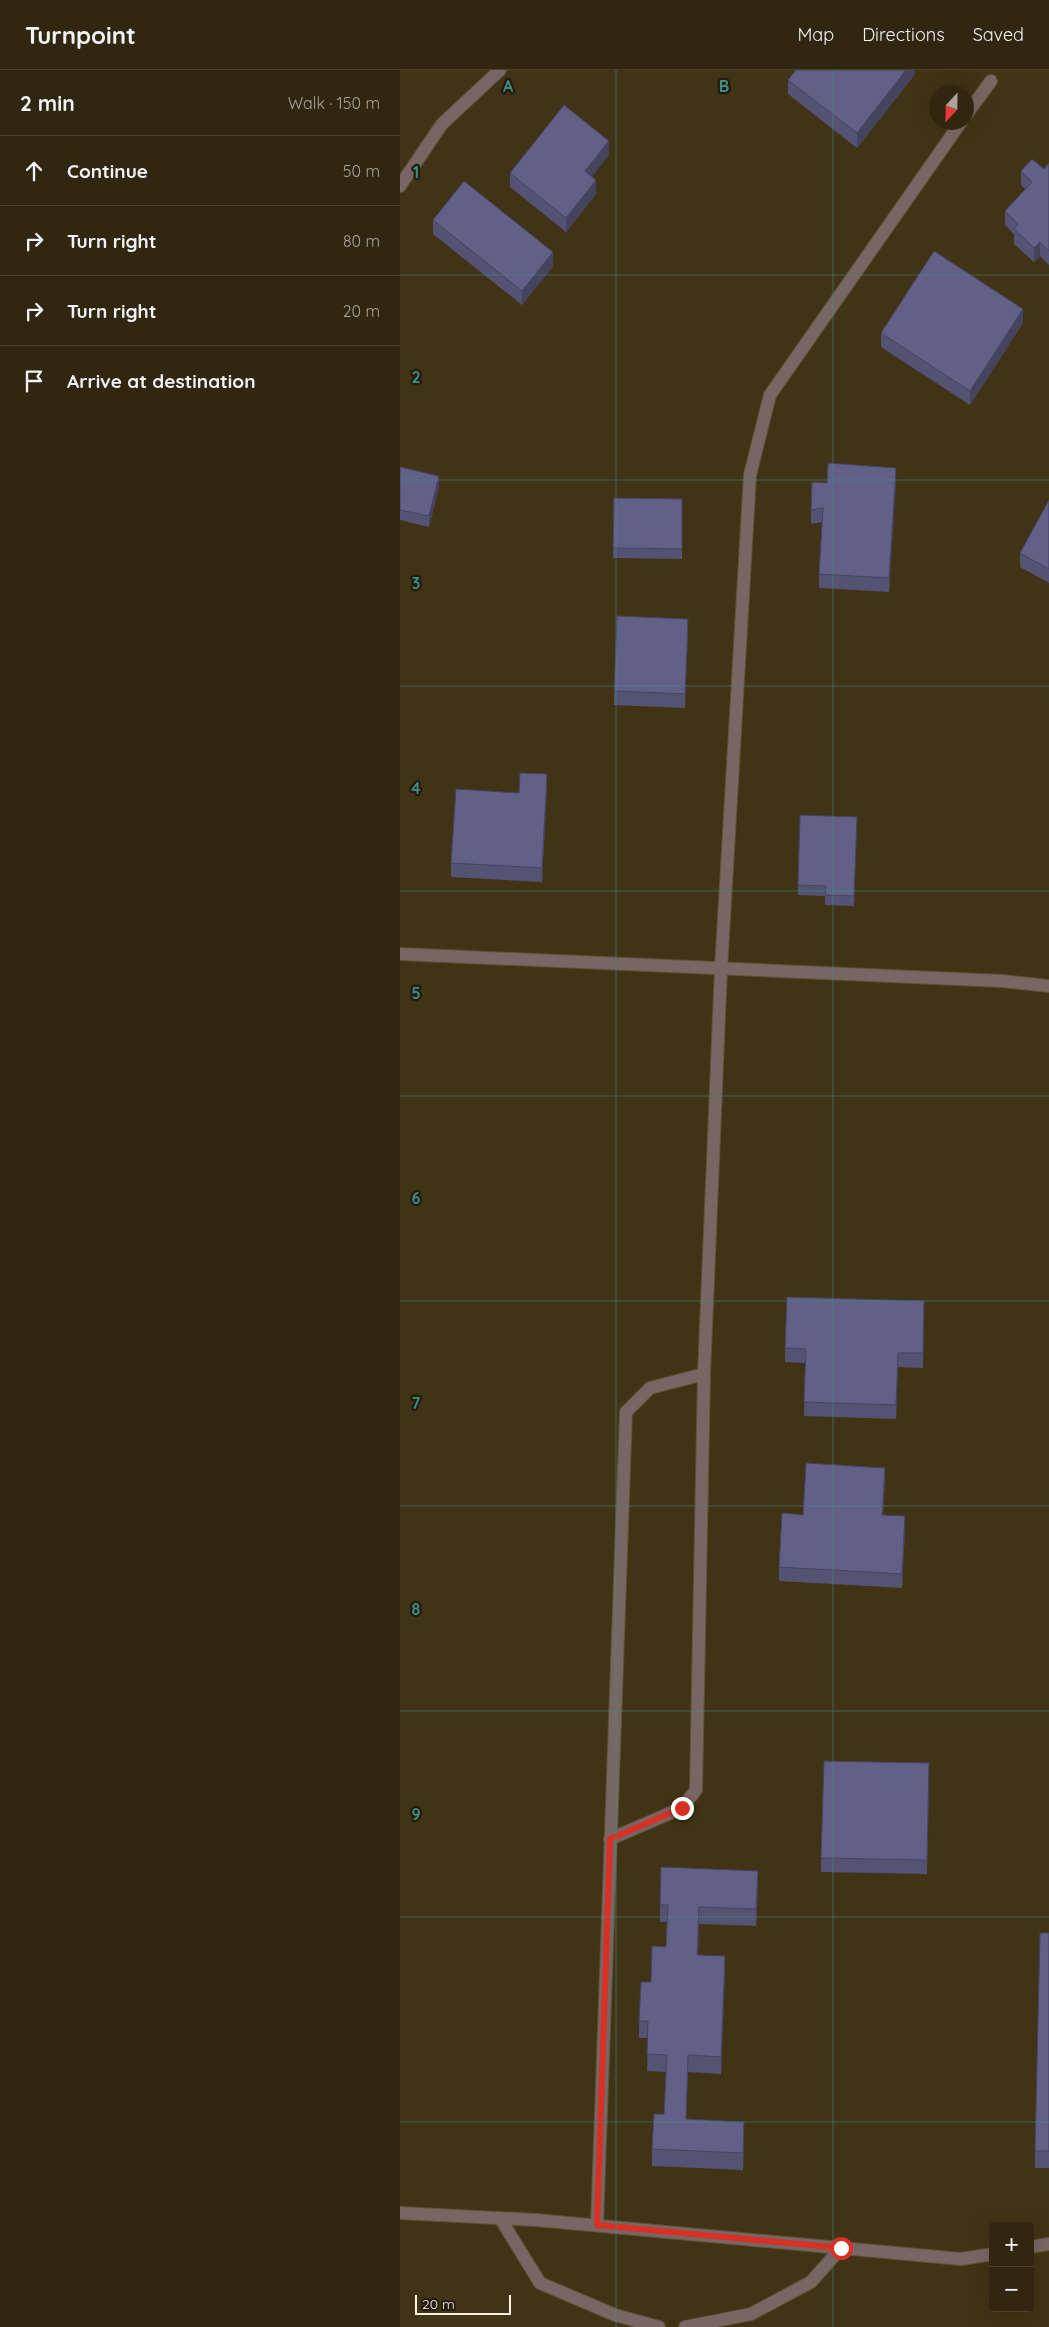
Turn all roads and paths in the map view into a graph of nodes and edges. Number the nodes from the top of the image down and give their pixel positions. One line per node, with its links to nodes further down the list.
1 (500, 70): 5 (street)
2 (990, 81): 3 (street)
3 (974, 104)
4 (955, 130): 7 (street)
5 (400, 186)
6 (400, 954): 7 (street)
7 (721, 968): 8 (street); 9 (street)
8 (1049, 986)
9 (704, 1374): 10 (street); 10 (street)
10 (610, 1839): 13 (street)
11 (400, 2213): 12 (street)
12 (500, 2218): 13 (street); 18 (street)
13 (597, 2225): 16 (street)
14 (1049, 2244): 15 (street)
15 (1034, 2246)
16 (841, 2248): 17 (street); 19 (street)
17 (989, 2255)
18 (659, 2327)
19 (685, 2327)

